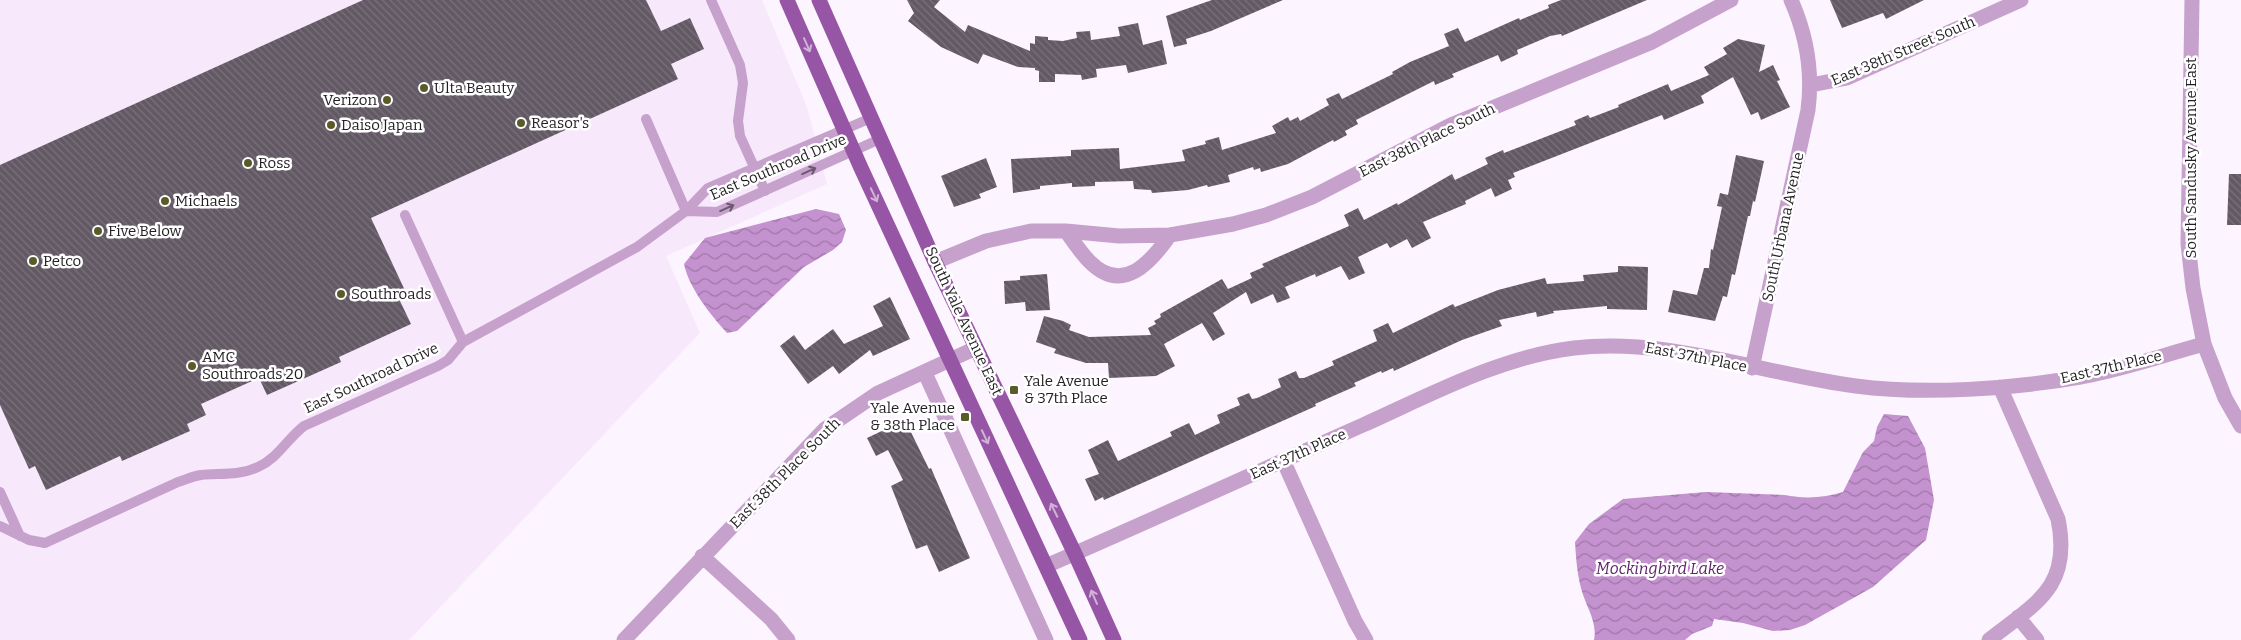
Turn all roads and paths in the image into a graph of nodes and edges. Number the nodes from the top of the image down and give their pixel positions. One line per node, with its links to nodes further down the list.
1 (711, 0): 14 (lane)
2 (787, 0): 11 (main road, South Yale Avenue East, one-way to 11)
3 (819, 0): 10 (main road, South Yale Avenue East)
4 (1731, 0): 19 (street, East 38th Place South)
5 (1791, 0): 8 (street, South Urbana Avenue)
6 (2022, 0): 8 (street, East 38th Street South)
7 (2192, 0): 22 (street, South Sandusky Avenue East)
8 (1811, 85): 25 (street, South Urbana Avenue)
9 (646, 118): 16 (lane)
10 (871, 118): 11 (lane, East Southroad Drive); 12 (main road, South Yale Avenue East)
11 (844, 130): 13 (main road, South Yale Avenue East); 14 (lane, East Southroad Drive)
12 (880, 139): 13 (lane, East Southroad Drive); 20 (main road, South Yale Avenue East)
13 (854, 151): 15 (lane, East Southroad Drive, one-way to 13); 24 (main road, South Yale Avenue East, one-way to 24)
14 (755, 168): 15 (lane); 16 (lane, East Southroad Drive)
15 (765, 191): 16 (lane, East Southroad Drive, one-way to 15)
16 (686, 211): 21 (lane, East Southroad Drive)
17 (405, 215): 21 (lane)
18 (1066, 231): 19 (street, East 38th Place South); 19 (street); 20 (street, East 38th Place South)
19 (1170, 235)
20 (935, 262): 23 (main road, South Yale Avenue East)
21 (463, 342): 32 (lane, East Southroad Drive)
22 (2204, 344): 27 (street, East 37th Place); 28 (street, South Sandusky Avenue East)
23 (976, 348): 24 (street, East 38th Place South); 33 (main road, South Yale Avenue East, one-way to 23)
24 (950, 361): 26 (street, East 38th Place South); 35 (main road, South Yale Avenue East, one-way to 35)
25 (1752, 368): 27 (street, East 37th Place); 29 (street, East 37th Place)
26 (925, 373): 34 (street, East 38th Place South); 39 (street)
27 (2000, 387): 36 (street)
28 (2241, 426)
29 (1283, 460): 33 (street, East 37th Place); 42 (street)
30 (0, 492): 32 (lane)
31 (0, 526): 32 (lane, East Southroad Drive)
32 (20, 536)
33 (1075, 554): 35 (street, East 37th Place); 41 (main road, South Yale Avenue East, one-way to 33)
34 (702, 556): 37 (street, East 38th Place South); 38 (street)
35 (1046, 566): 40 (main road, South Yale Avenue East)
36 (2018, 617): 43 (street); 44 (street)
37 (624, 640)
38 (788, 640)
39 (1046, 640)
40 (1080, 640)
41 (1114, 640)
42 (1366, 640)
43 (1989, 640)
44 (2037, 640)

